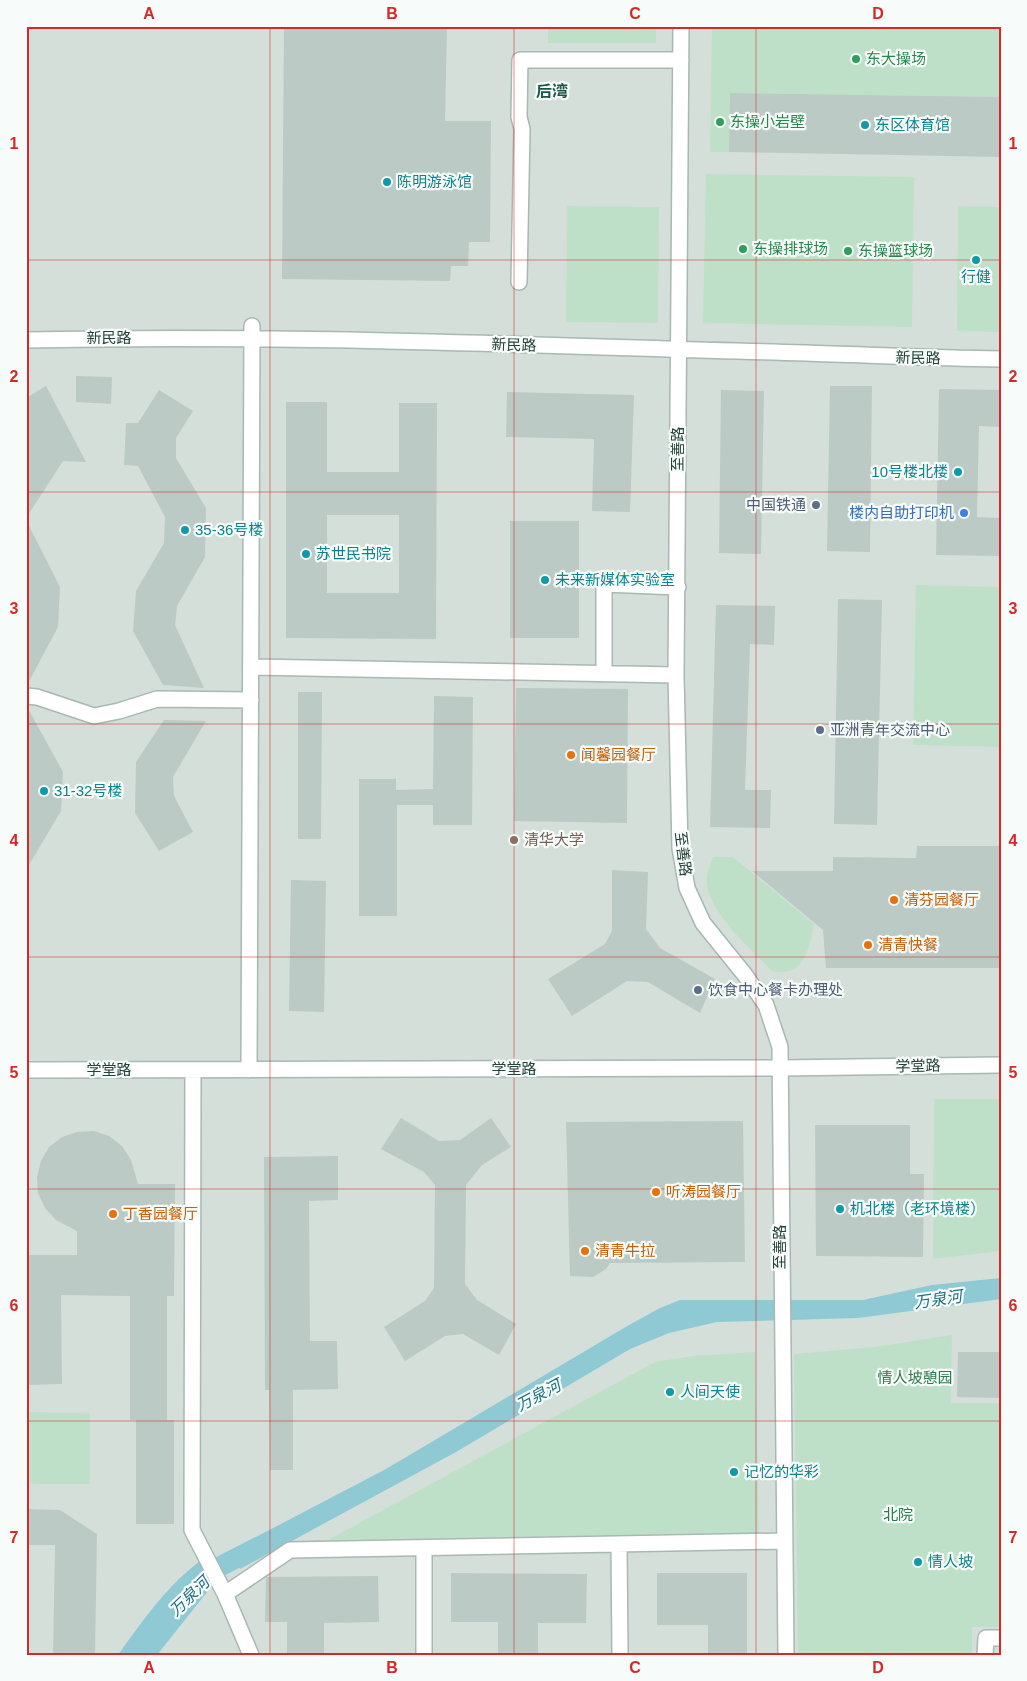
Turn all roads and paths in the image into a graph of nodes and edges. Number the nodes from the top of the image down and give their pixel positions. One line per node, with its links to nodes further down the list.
1 (681, 26): 2 (street, 至善路)
2 (681, 60): 3 (street); 6 (street, 至善路)
3 (519, 282)
4 (253, 333): 5 (street, 新民路); 6 (street, 新民路); 9 (street)
5 (26, 340)
6 (679, 351): 7 (street, 新民路); 8 (street, 至善路)
7 (1001, 359)
8 (678, 587): 10 (street); 11 (street, 至善路)
9 (251, 667): 10 (street); 13 (street)
10 (604, 674): 11 (street)
11 (676, 675): 15 (street, 至善路)
12 (26, 696): 13 (street)
13 (251, 700): 18 (street)
14 (1001, 1065): 15 (street, 学堂路)
15 (780, 1068): 18 (street, 学堂路); 19 (street, 至善路)
16 (26, 1070): 17 (street, 学堂路)
17 (194, 1070): 18 (street, 学堂路); 22 (street)
18 (249, 1070)
19 (784, 1541): 20 (street); 27 (street, 至善路)
20 (619, 1544): 21 (street); 26 (street)
21 (424, 1548): 22 (street); 25 (street)
22 (225, 1594): 24 (street)
23 (1001, 1638): 28 (street)
24 (251, 1655)
25 (424, 1655)
26 (620, 1655)
27 (786, 1655)
28 (986, 1655)

